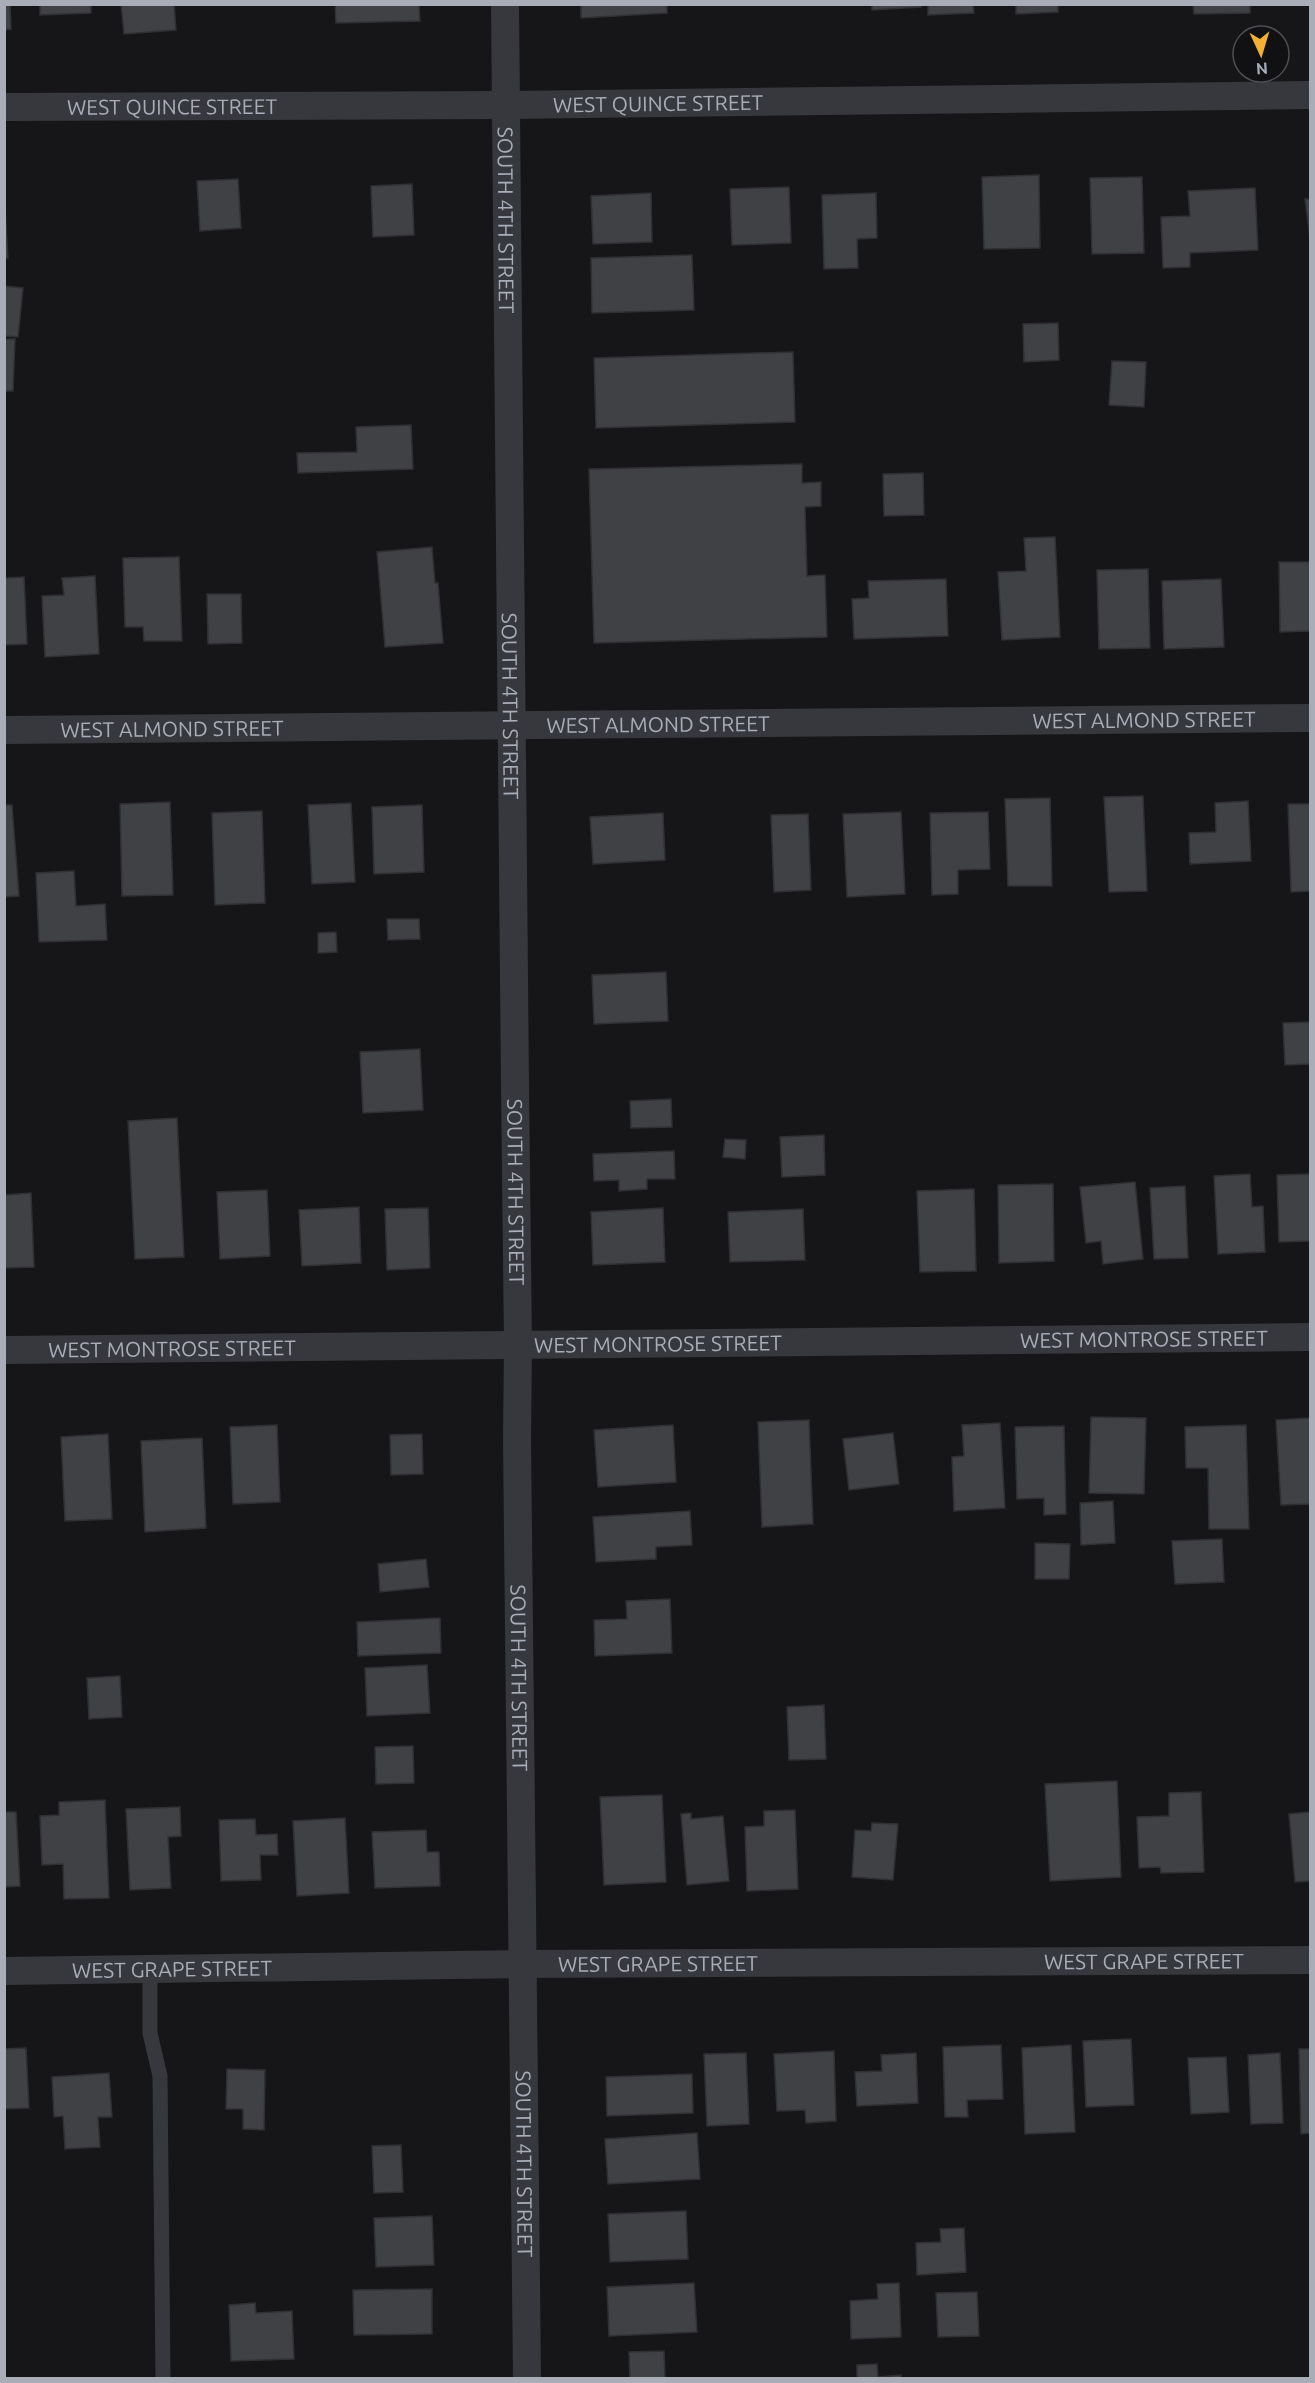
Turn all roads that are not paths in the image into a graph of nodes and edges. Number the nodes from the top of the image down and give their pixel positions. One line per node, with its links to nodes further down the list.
1 (505, 4): 3 (street, SOUTH 4TH STREET)
2 (1311, 95): 3 (street, WEST QUINCE STREET)
3 (506, 105): 4 (street, WEST QUINCE STREET); 6 (street, SOUTH 4TH STREET)
4 (4, 107)
5 (1311, 718): 6 (street, WEST ALMOND STREET)
6 (512, 726): 7 (street, WEST ALMOND STREET); 9 (street, SOUTH 4TH STREET)
7 (4, 730)
8 (1311, 1337): 9 (street, WEST MONTROSE STREET)
9 (518, 1345): 10 (street, WEST MONTROSE STREET); 12 (street, SOUTH 4TH STREET)
10 (4, 1350)
11 (1311, 1960): 12 (street, WEST GRAPE STREET)
12 (524, 1964): 13 (street, WEST GRAPE STREET); 16 (street, SOUTH 4TH STREET)
13 (150, 1969): 14 (street, WEST GRAPE STREET); 15 (lane)
14 (4, 1971)
15 (163, 2379)
16 (527, 2379)

